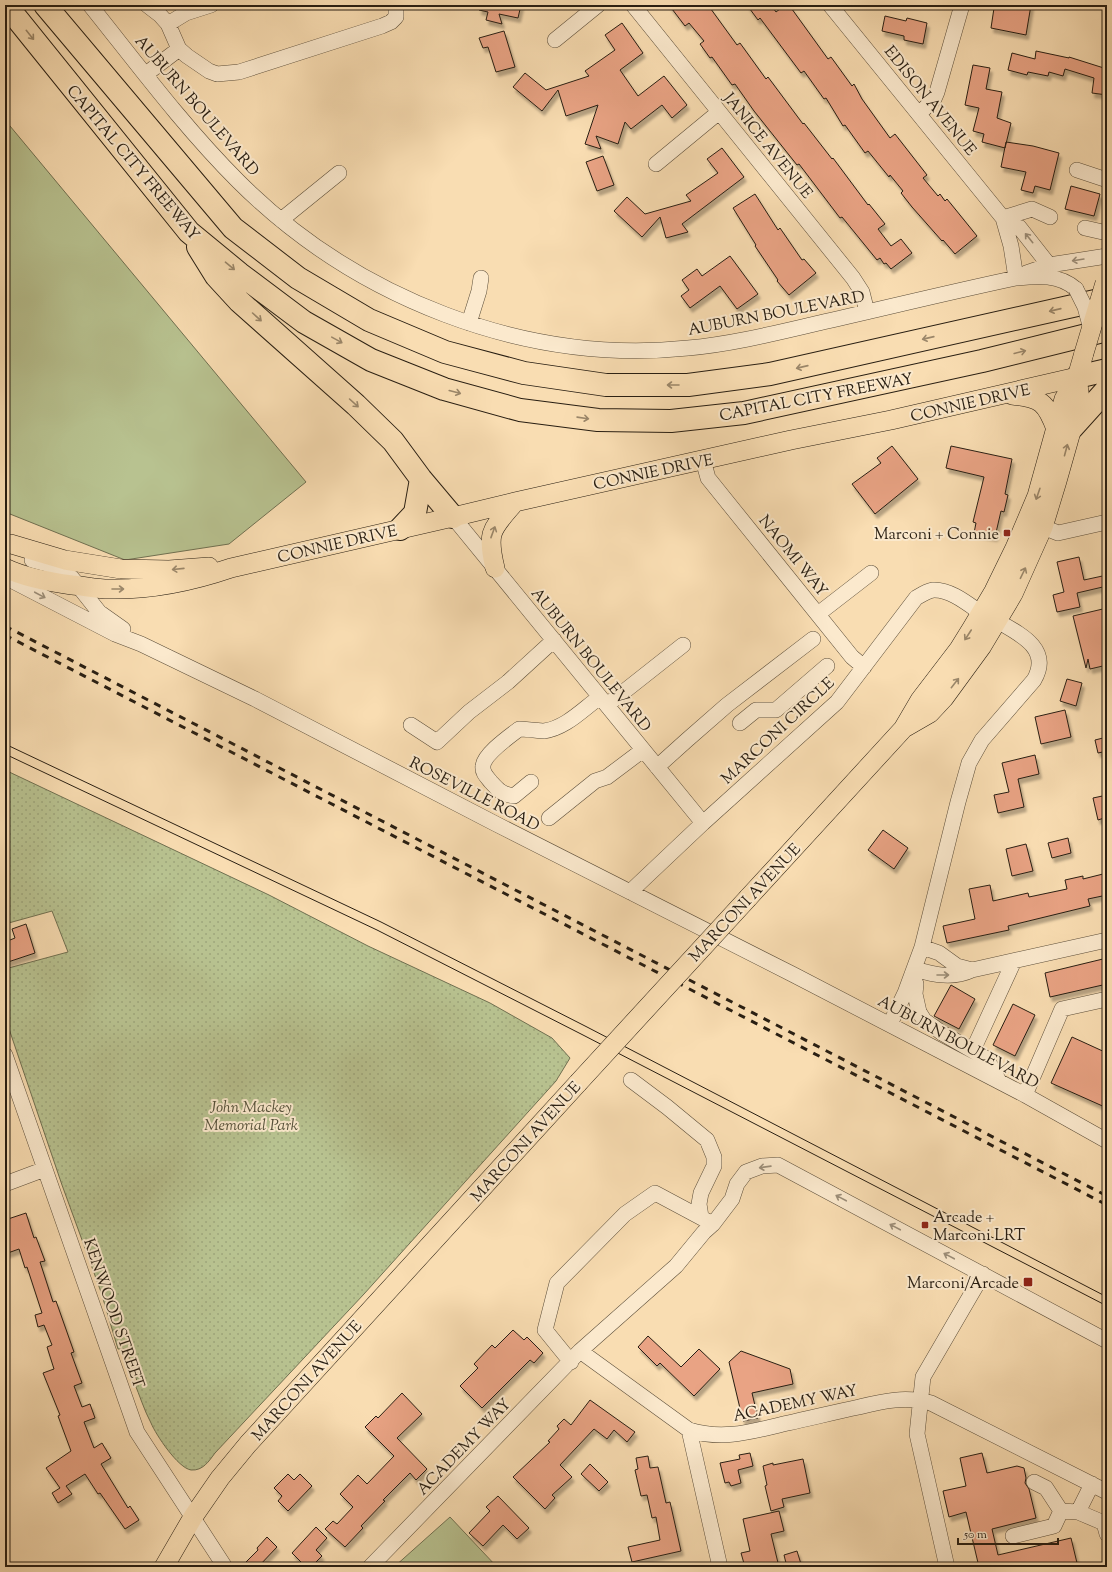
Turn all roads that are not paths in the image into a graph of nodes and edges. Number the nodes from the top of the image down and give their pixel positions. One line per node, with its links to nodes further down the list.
1 (6, 5): 25 (highway, CAPITAL CITY FREEWAY, one-way to 25)
2 (45, 5): 31 (highway, CAPITAL CITY FREEWAY, one-way to 2)
3 (90, 5): 14 (street, AUBURN BOULEVARD)
4 (147, 5): 11 (street)
5 (211, 5): 11 (street)
6 (395, 5): 13 (street)
7 (598, 5): 12 (street)
8 (633, 5): 15 (street, JANICE AVENUE)
9 (830, 5): 16 (street, EDISON AVENUE)
10 (962, 5): 16 (street)
11 (168, 24): 13 (street)
12 (555, 40)
13 (179, 49): 14 (street)
14 (146, 74): 23 (street, AUBURN BOULEVARD)
15 (719, 112): 17 (street); 32 (street, JANICE AVENUE)
16 (919, 114): 22 (street, EDISON AVENUE)
17 (656, 164)
18 (1077, 170): 20 (street)
19 (339, 173): 23 (street)
20 (1107, 180)
21 (1050, 217): 22 (street)
22 (1003, 218): 28 (street, EDISON AVENUE, one-way to 22); 30 (street, EDISON AVENUE)
23 (281, 220): 33 (street, AUBURN BOULEVARD)
24 (1085, 228): 26 (street)
25 (190, 232): 34 (highway, CAPITAL CITY FREEWAY, one-way to 34); 41 (highway, one-way to 41)
26 (1107, 233)
27 (1107, 256): 28 (street, AUBURN BOULEVARD, one-way to 28)
28 (1049, 265): 30 (street, AUBURN BOULEVARD)
29 (480, 278): 33 (street)
30 (1016, 278): 32 (street, AUBURN BOULEVARD); 34 (street, AUBURN BOULEVARD, bridge)
31 (1106, 286): 34 (main road, MARCONI AVENUE, bridge)
32 (867, 312): 33 (street, AUBURN BOULEVARD)
33 (469, 323)
34 (1099, 330): 36 (main road, MARCONI AVENUE, bridge)
35 (1107, 370): 36 (highway)
36 (1077, 377): 38 (main road, CONNIE DRIVE); 39 (main road, MARCONI AVENUE)
37 (1107, 389): 39 (highway)
38 (1003, 394): 39 (main road); 40 (main road, CONNIE DRIVE)
39 (1064, 429): 45 (main road, MARCONI AVENUE, one-way to 39); 56 (main road, MARCONI AVENUE, one-way to 56)
40 (704, 460): 42 (main road, CONNIE DRIVE); 55 (street, NAOMI WAY)
41 (421, 479): 43 (highway); 46 (highway)
42 (515, 502): 43 (main road, CONNIE DRIVE); 51 (main road, one-way to 42)
43 (454, 517): 46 (main road, CONNIE DRIVE); 51 (street, AUBURN BOULEVARD)
44 (1107, 522): 45 (street)
45 (1043, 527): 56 (main road, MARCONI AVENUE, one-way to 45)
46 (400, 529): 50 (main road, CONNIE DRIVE)
47 (5, 544): 50 (main road, CONNIE DRIVE, one-way to 47)
48 (5, 551): 54 (street, ROSEVILLE ROAD)
49 (5, 568): 54 (main road, CONNIE DRIVE)
50 (231, 568): 54 (main road, CONNIE DRIVE, one-way to 50)
51 (496, 568): 58 (street, AUBURN BOULEVARD)
52 (871, 573): 55 (street)
53 (5, 577): 59 (street, ROSEVILLE ROAD, one-way to 59)
54 (79, 586): 59 (street, ROSEVILLE ROAD)
55 (818, 614): 62 (street, NAOMI WAY)
56 (989, 616): 62 (street, MARCONI CIRCLE); 75 (street); 101 (main road, MARCONI AVENUE, bridge)
57 (813, 639): 63 (street)
58 (554, 640): 64 (street, AUBURN BOULEVARD); 67 (street)
59 (141, 644): 73 (street, ROSEVILLE ROAD)
60 (683, 645): 64 (street)
61 (827, 666): 65 (street)
62 (864, 667): 72 (street, MARCONI CIRCLE)
63 (743, 693): 65 (street); 69 (street)
64 (603, 701): 68 (street, AUBURN BOULEVARD); 70 (street)
65 (756, 710): 66 (street)
66 (740, 723)
67 (410, 725)
68 (643, 750): 69 (street, AUBURN BOULEVARD); 71 (street)
69 (657, 767): 72 (street, AUBURN BOULEVARD)
70 (531, 782)
71 (549, 818)
72 (703, 824): 73 (street, MARCONI CIRCLE)
73 (630, 892): 79 (street, ROSEVILLE ROAD)
74 (1107, 940): 76 (street)
75 (922, 947): 77 (street); 78 (street)
76 (1014, 961): 77 (street); 82 (street)
77 (972, 970): 78 (street, one-way to 77)
78 (913, 972): 81 (street); 82 (street)
79 (794, 975): 81 (street, AUBURN BOULEVARD)
80 (1107, 999): 86 (street)
81 (890, 1024): 85 (street, AUBURN BOULEVARD)
82 (973, 1050): 85 (street)
83 (5, 1055): 88 (street, KENWOOD STREET)
84 (631, 1080): 90 (street)
85 (998, 1081): 86 (street, AUBURN BOULEVARD)
86 (1024, 1095): 87 (street, AUBURN BOULEVARD)
87 (1107, 1141)
88 (45, 1169): 89 (street); 101 (street, KENWOOD STREET)
89 (5, 1184)
90 (708, 1221): 91 (street, one-way to 90); 93 (street); 93 (street)
91 (983, 1274): 92 (street); 94 (street)
92 (1107, 1341)
93 (575, 1357): 95 (street, ACADEMY WAY); 106 (street, ACADEMY WAY)
94 (921, 1400): 95 (street, ACADEMY WAY); 97 (street, ACADEMY WAY); 108 (street)
95 (689, 1430): 107 (street)
96 (1034, 1482): 99 (street)
97 (1092, 1484): 98 (street, ACADEMY WAY); 100 (street)
98 (1107, 1492)
99 (1061, 1511): 100 (street); 103 (street)
100 (1078, 1512): 102 (street)
101 (193, 1517): 104 (main road, MARCONI AVENUE); 105 (street, KENWOOD STREET)
102 (1107, 1534)
103 (1013, 1536)
104 (164, 1567)
105 (225, 1567)
106 (370, 1567)
107 (720, 1567)
108 (947, 1567)

